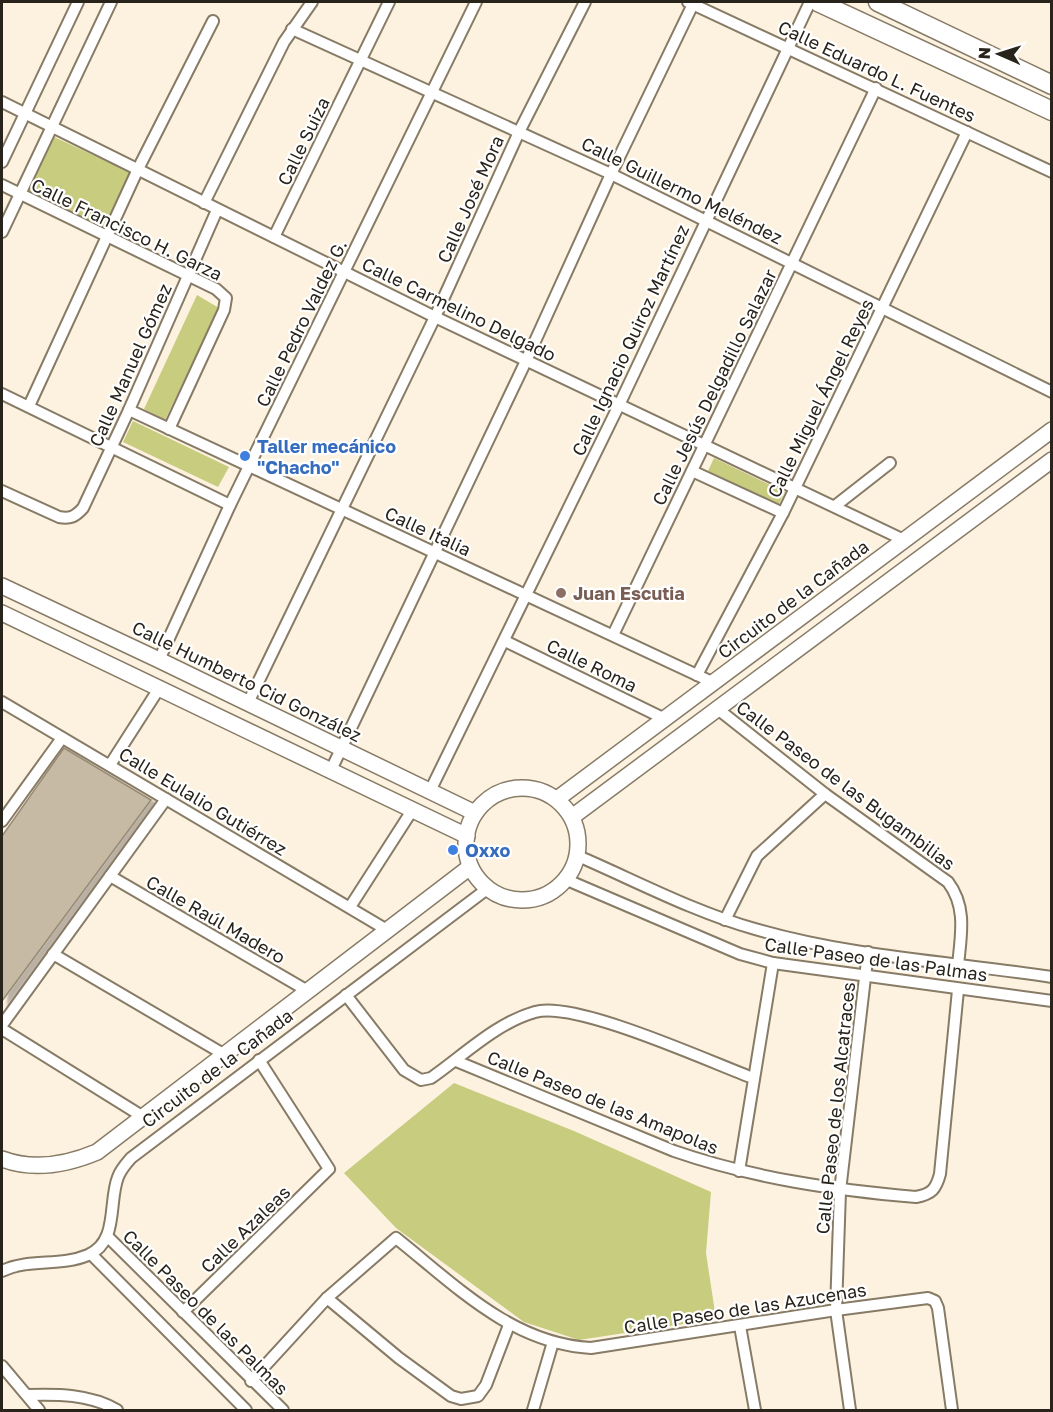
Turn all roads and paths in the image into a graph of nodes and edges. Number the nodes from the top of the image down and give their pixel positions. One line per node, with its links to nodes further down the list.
1 (78, 2): 20 (street)
2 (111, 2): 21 (street)
3 (312, 2): 12 (street)
4 (389, 2): 14 (street, Calle Suiza)
5 (476, 2): 17 (street, Calle Pedro Valdez G.)
6 (585, 2): 22 (street, Calle José Mora)
7 (691, 2): 13 (street, Calle Eduardo L. Fuentes); 27 (street)
8 (810, 2): 13 (street, Calle Ignacio Quiroz Martínez)
9 (818, 2): 19 (main road)
10 (878, 2): 15 (main road)
11 (213, 21): 25 (street)
12 (292, 29): 14 (street, Calle Guillermo Meléndez); 30 (street)
13 (788, 48): 16 (street, Calle Eduardo L. Fuentes); 32 (street, Calle Ignacio Quiroz Martínez)
14 (361, 60): 17 (street, Calle Guillermo Meléndez); 35 (street, Calle Suiza)
15 (1052, 85)
16 (876, 88): 23 (street, Calle Eduardo L. Fuentes); 36 (street, Calle Jesús Delgadillo Salazar)
17 (432, 91): 22 (street, Calle Guillermo Meléndez); 37 (street, Calle Pedro Valdez G.)
18 (2, 102): 20 (street, Calle Carmelino Delgado)
19 (1052, 111)
20 (24, 113): 21 (street, Calle Carmelino Delgado); 24 (street)
21 (50, 126): 25 (street, Calle Carmelino Delgado); 29 (street)
22 (519, 132): 27 (street, Calle Guillermo Meléndez); 40 (street, Calle José Mora)
23 (967, 132): 26 (street, Calle Eduardo L. Fuentes); 39 (street, Calle Miguel Ángel Reyes)
24 (2, 162)
25 (138, 169): 30 (street, Calle Carmelino Delgado); 34 (street)
26 (1052, 172)
27 (611, 174): 32 (street, Calle Guillermo Meléndez); 41 (street)
28 (2, 185): 29 (street, Calle Francisco H. Garza)
29 (19, 194): 33 (street); 34 (street, Calle Francisco H. Garza)
30 (204, 204): 31 (street, Calle Carmelino Delgado)
31 (217, 210): 35 (street, Calle Carmelino Delgado); 38 (street, Calle Manuel Gómez)
32 (706, 220): 36 (street, Calle Guillermo Meléndez); 44 (street, Calle Ignacio Quiroz Martínez)
33 (2, 232)
34 (107, 236): 38 (street, Calle Francisco H. Garza); 45 (street)
35 (274, 237): 37 (street, Calle Carmelino Delgado)
36 (792, 262): 39 (street, Calle Guillermo Meléndez); 49 (street, Calle Jesús Delgadillo Salazar)
37 (345, 271): 40 (street, Calle Carmelino Delgado); 53 (street, Calle Pedro Valdez G.)
38 (188, 276): 46 (street, Calle Manuel Gómez); 47 (street, Calle Francisco H. Garza)
39 (882, 306): 42 (street, Calle Guillermo Meléndez); 55 (street, Calle Miguel Ángel Reyes)
40 (435, 317): 41 (street, Calle Carmelino Delgado); 59 (street, Calle José Mora)
41 (526, 361): 44 (street, Calle Carmelino Delgado); 62 (street)
42 (1052, 392)
43 (2, 394): 45 (street)
44 (620, 403): 49 (street, Calle Carmelino Delgado); 64 (street, Calle Ignacio Quiroz Martínez)
45 (29, 406): 50 (street)
46 (129, 410): 47 (street, Calle Italia); 50 (street, Calle Manuel Gómez)
47 (169, 429): 53 (street, Calle Italia)
48 (1052, 430): 61 (street, Circuito de la Cañada)
49 (705, 444): 54 (street, Calle Jesús Delgadillo Salazar); 55 (street, Calle Carmelino Delgado)
50 (112, 448): 56 (street, Calle Manuel Gómez); 57 (street)
51 (1052, 460): 76 (street)
52 (890, 463): 58 (street)
53 (250, 466): 57 (street, Calle Pedro Valdez G.); 59 (street, Calle Italia)
54 (692, 471): 60 (street); 67 (street, Calle Jesús Delgadillo Salazar)
55 (796, 488): 58 (street, Calle Carmelino Delgado); 60 (street, Calle Miguel Ángel Reyes)
56 (2, 491)
57 (230, 505): 70 (street, Calle Pedro Valdez G.)
58 (835, 506): 61 (street, Calle Carmelino Delgado)
59 (342, 509): 62 (street, Calle Italia); 75 (street, Calle José Mora)
60 (783, 513): 71 (street, Calle Miguel Ángel Reyes)
61 (904, 540): 72 (street, Circuito de la Cañada)
62 (434, 553): 64 (street, Calle Italia); 79 (street)
63 (2, 586): 66 (street, Calle Humberto Cid González)
64 (527, 595): 67 (street, Calle Italia); 68 (street, Calle Ignacio Quiroz Martínez)
65 (2, 613): 69 (street)
66 (87, 626): 69 (street); 70 (street, Calle Humberto Cid González)
67 (613, 635): 71 (street, Calle Italia)
68 (505, 641): 77 (street, Calle Roma); 82 (street, Calle Ignacio Quiroz Martínez)
69 (75, 648): 73 (street)
70 (159, 660): 75 (street, Calle Humberto Cid González)
71 (697, 675): 72 (street, Calle Italia)
72 (712, 682): 77 (street, Circuito de la Cañada)
73 (160, 687): 80 (street); 81 (street)
74 (2, 702): 78 (street, Calle Eulalio Gutiérrez)
75 (248, 703): 79 (street, Calle Humberto Cid González)
76 (719, 710): 83 (street, Calle Paseo de las Bugambilias); 89 (street)
77 (665, 718): 85 (street, Circuito de la Cañada)
78 (62, 738): 80 (street, Calle Eulalio Gutiérrez); 88 (street)
79 (341, 748): 81 (street); 82 (street, Calle Humberto Cid González)
80 (110, 765): 84 (street, Calle Eulalio Gutiérrez)
81 (331, 770): 86 (street)
82 (430, 791): 87 (street, Calle Humberto Cid González)
83 (825, 794): 97 (street); 102 (street, Calle Paseo de las Bugambilias)
84 (166, 799): 93 (street); 96 (street, Calle Eulalio Gutiérrez)
85 (557, 800): 87 (street); 89 (street)
86 (413, 809): 90 (street); 96 (street)
87 (475, 813): 90 (street)
88 (3, 817)
89 (572, 818): 91 (street)
90 (466, 836): 92 (street)
91 (578, 856): 94 (street); 97 (street, Calle Paseo de las Palmas)
92 (470, 867): 95 (street); 98 (street, Circuito de la Cañada)
93 (110, 876): 100 (street); 105 (street, Calle Raúl Madero)
94 (567, 880): 95 (street); 101 (street, Calle Paseo de las Palmas)
95 (487, 889): 107 (street, Circuito de la Cañada)
96 (350, 907): 98 (street, Calle Eulalio Gutiérrez)
97 (724, 920): 99 (street, Calle Paseo de las Palmas)
98 (387, 930): 105 (street, Circuito de la Cañada)
99 (868, 952): 102 (street, Calle Paseo de las Palmas); 103 (street, Calle Paseo de los Alcatraces)
100 (53, 954): 109 (street); 110 (street)
101 (773, 963): 103 (street, Calle Paseo de las Palmas); 113 (street)
102 (958, 965): 104 (street, Calle Paseo de las Palmas)
103 (865, 977): 106 (street, Calle Paseo de las Palmas); 117 (street, Calle Paseo de los Alcatraces)
104 (1052, 977)
105 (306, 990): 110 (street, Circuito de la Cañada)
106 (958, 990): 108 (street, Calle Paseo de las Palmas); 117 (street, Calle Paseo de las Amapolas)
107 (345, 995): 111 (street, Circuito de la Cañada); 112 (street)
108 (1052, 1001)
109 (2, 1027): 114 (street)
110 (225, 1055): 114 (street, Circuito de la Cañada)
111 (259, 1060): 118 (street, Circuito de la Cañada); 123 (street, Calle Azaleas)
112 (456, 1060): 113 (street); 116 (street, Calle Paseo de las Amapolas)
113 (753, 1078): 116 (street)
114 (145, 1118): 115 (street, Circuito de la Cañada)
115 (2, 1159)
116 (739, 1171): 117 (street, Calle Paseo de las Amapolas)
117 (840, 1191): 122 (street, Calle Paseo de los Alcatraces)
118 (106, 1236): 119 (street, Circuito de la Cañada); 123 (street, Calle Paseo de las Palmas)
119 (91, 1254): 120 (street); 132 (street)
120 (2, 1270)
121 (327, 1298): 124 (street, Calle Paseo de las Azucenas); 124 (street); 128 (street)
122 (836, 1310): 125 (street, Calle Paseo de las Azucenas); 136 (street, Calle Paseo de los Alcatraces); 137 (street, Calle Paseo de las Azucenas)
123 (183, 1312): 128 (street, Calle Paseo de las Palmas)
124 (509, 1324): 126 (street, Calle Paseo de las Azucenas)
125 (740, 1326): 126 (street, Calle Paseo de las Azucenas); 135 (street)
126 (553, 1342): 134 (street)
127 (2, 1366): 129 (street)
128 (251, 1381): 133 (street, Calle Paseo de las Palmas)
129 (27, 1395): 130 (street); 131 (street)
130 (39, 1410)
131 (117, 1410)
132 (246, 1410)
133 (283, 1410)
134 (533, 1410)
135 (755, 1410)
136 (850, 1410)
137 (952, 1410)

